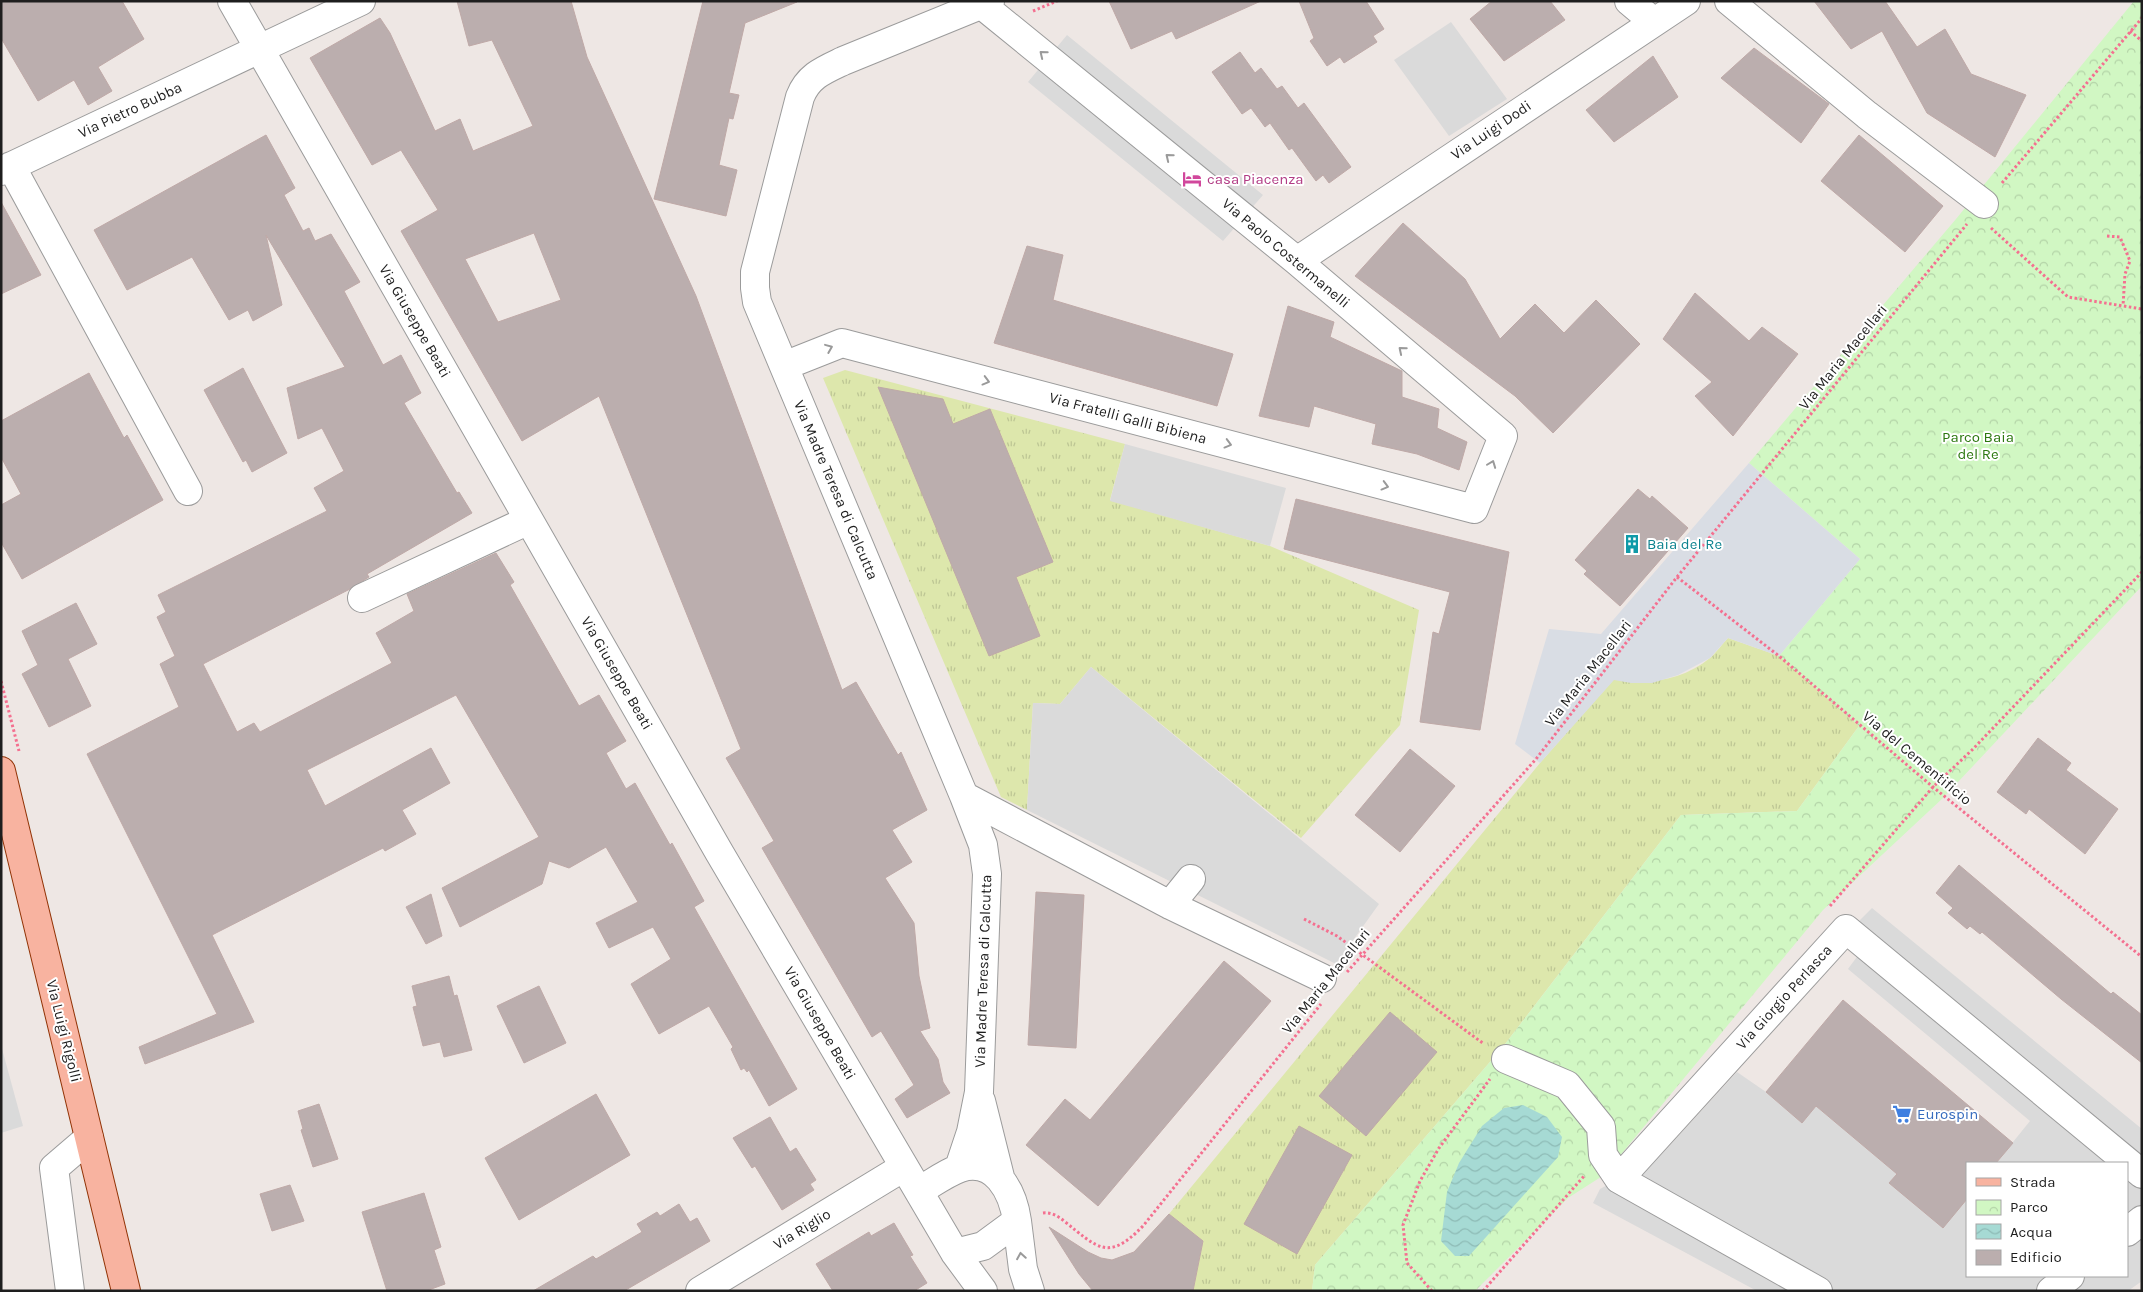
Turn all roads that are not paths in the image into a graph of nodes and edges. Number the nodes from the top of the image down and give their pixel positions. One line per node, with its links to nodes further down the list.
1 (232, 1): 8 (street, Via Giuseppe Beati)
2 (361, 1): 8 (street, Via Pietro Bubba)
3 (1629, 1): 7 (street)
4 (1686, 1): 7 (street, Via Luigi Dodi)
5 (1729, 1): 10 (street)
6 (986, 3): 11 (street, Via Paolo Costermanelli, one-way to 6); 12 (street, Via Madre Teresa di Calcutta)
7 (1654, 22): 11 (street, Via Luigi Dodi)
8 (260, 49): 9 (street, Via Pietro Bubba); 15 (street, Via Giuseppe Beati)
9 (6, 169): 13 (street)
10 (1979, 210)
11 (1297, 261): 14 (street, Via Paolo Costermanelli, one-way to 11)
12 (784, 366): 14 (street, Via Fratelli Galli Bibiena, one-way to 14); 18 (street, Via Madre Teresa di Calcutta)
13 (188, 491)
14 (1474, 509)
15 (529, 520): 16 (street); 27 (street, Via Giuseppe Beati)
16 (362, 598)
17 (1, 771): 24 (main road, Via Luigi Rigolli)
18 (964, 796): 20 (street); 23 (street, Via Madre Teresa di Calcutta)
19 (1191, 879): 20 (street)
20 (1170, 904): 21 (street)
21 (1331, 984)
22 (1506, 1059): 31 (street)
23 (979, 1092): 28 (street, Via Madre Teresa di Calcutta); 30 (street, Via Madre Teresa di Calcutta)
24 (89, 1138): 38 (street); 39 (main road, Via Luigi Rigolli)
25 (2128, 1162): 29 (street, Via Giorgio Perlasca)
26 (2128, 1162): 31 (street, Via Giorgio Perlasca)
27 (904, 1167): 32 (street, Via Giuseppe Beati); 40 (street, Via Riglio)
28 (958, 1168): 30 (street); 32 (street)
29 (2142, 1174)
30 (1000, 1177): 33 (street, Via Madre Teresa di Calcutta)
31 (1619, 1179): 43 (street)
32 (918, 1191): 36 (street, Via Giuseppe Beati)
33 (1017, 1220): 36 (street); 42 (street, one-way to 33)
34 (2142, 1220): 35 (street)
35 (2128, 1231)
36 (955, 1253): 41 (street, Via Giuseppe Beati)
37 (2069, 1277): 44 (street)
38 (70, 1291)
39 (126, 1291)
40 (700, 1291)
41 (983, 1291)
42 (1030, 1291)
43 (1818, 1291)
44 (2051, 1291)

